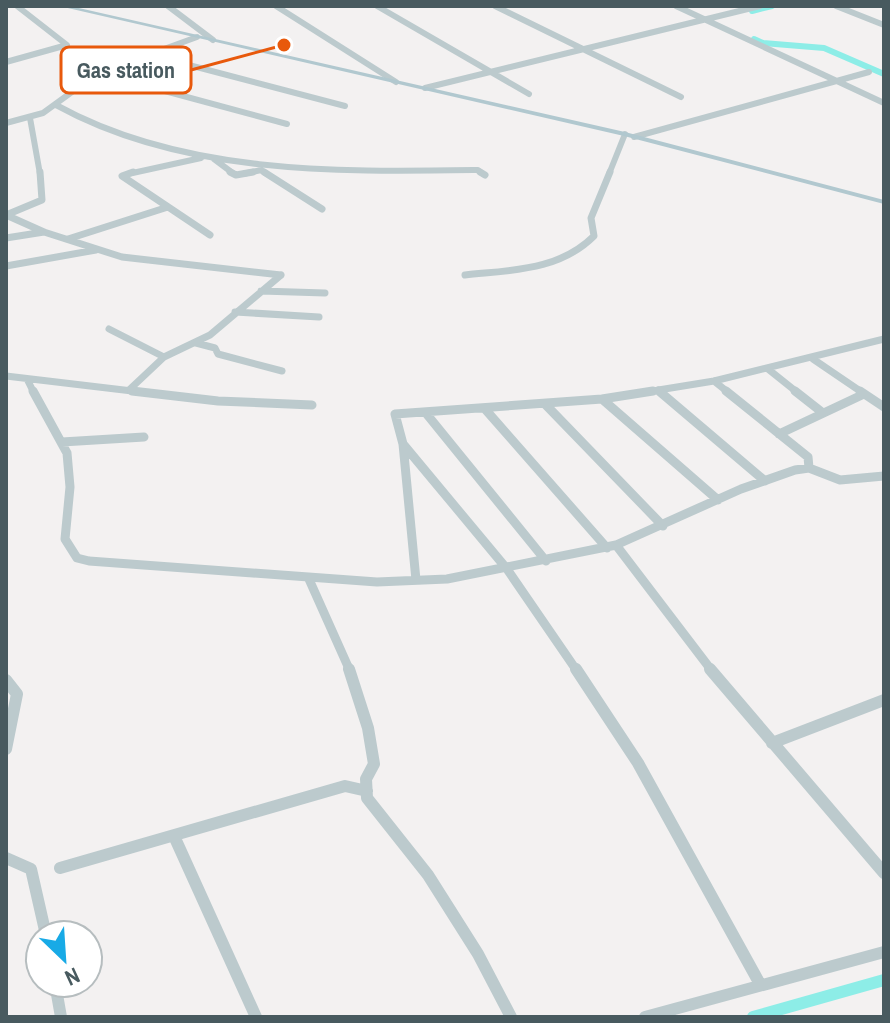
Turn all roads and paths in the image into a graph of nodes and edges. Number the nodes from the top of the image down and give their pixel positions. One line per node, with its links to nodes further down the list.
1 (17, 6): 18 (street)
2 (62, 6): 14 (main road)
3 (168, 6): 15 (street)
4 (276, 6): 23 (street)
5 (377, 6): 19 (street)
6 (495, 6): 16 (street)
7 (676, 6): 10 (street)
8 (760, 6): 10 (street)
9 (836, 6): 11 (street)
10 (705, 20): 13 (street); 16 (street)
11 (884, 25)
12 (742, 32): 13 (street)
13 (733, 34): 22 (street)
14 (197, 37): 15 (main road); 17 (street)
15 (213, 40): 23 (main road)
16 (582, 50): 19 (street); 26 (street)
17 (147, 54): 21 (street); 29 (street)
18 (6, 62)
19 (492, 72): 24 (street); 25 (street)
20 (869, 72): 22 (street)
21 (98, 73): 28 (street); 32 (street)
22 (837, 81): 27 (street); 34 (street)
23 (396, 82): 24 (main road)
24 (425, 88): 33 (main road)
25 (529, 94)
26 (681, 97)
27 (884, 103)
28 (56, 105): 30 (street); 35 (street)
29 (345, 106)
30 (30, 118): 31 (street); 40 (street)
31 (6, 123)
32 (287, 124)
33 (625, 134): 34 (main road); 46 (street)
34 (634, 137): 37 (main road)
35 (210, 158): 36 (street); 38 (street); 39 (street)
36 (485, 175)
37 (884, 202)
38 (168, 207): 41 (street); 43 (street)
39 (322, 209)
40 (44, 232): 42 (street); 43 (street)
41 (210, 235)
42 (6, 238)
43 (68, 239): 44 (street)
44 (96, 250): 45 (street); 47 (street)
45 (6, 266)
46 (465, 275)
47 (261, 291): 48 (street); 49 (street)
48 (325, 293)
49 (235, 312): 50 (street); 53 (street)
50 (319, 317)
51 (109, 329): 54 (street)
52 (884, 339): 55 (street)
53 (196, 343): 54 (street); 57 (street)
54 (164, 357): 61 (street)
55 (813, 359): 56 (street); 63 (street)
56 (768, 369): 60 (street); 70 (street)
57 (282, 371)
58 (6, 376): 59 (street)
59 (27, 379): 61 (street); 73 (street)
60 (714, 381): 62 (street); 71 (street)
61 (129, 390): 66 (street)
62 (658, 390): 64 (street); 77 (street)
63 (864, 394): 67 (street); 70 (street)
64 (602, 399): 65 (street); 78 (street)
65 (545, 404): 68 (street); 79 (street)
66 (312, 405)
67 (884, 407)
68 (485, 409): 69 (street); 80 (street)
69 (425, 412): 74 (street); 81 (street)
70 (823, 413): 71 (street)
71 (779, 434): 75 (street)
72 (144, 437): 73 (street)
73 (62, 442): 83 (street)
74 (403, 444): 82 (street); 84 (street)
75 (809, 468): 76 (street); 77 (street)
76 (884, 477)
77 (765, 481): 78 (street)
78 (718, 500): 79 (street)
79 (663, 526): 80 (street)
80 (612, 546): 81 (street); 87 (street)
81 (546, 561): 82 (street)
82 (507, 569): 84 (street); 96 (street)
83 (308, 577): 84 (street); 89 (street)
84 (416, 580)
85 (6, 680): 88 (street)
86 (884, 700): 87 (street)
87 (772, 743): 93 (street)
88 (6, 749)
89 (367, 791): 90 (street); 98 (street)
90 (174, 836): 92 (street); 97 (street)
91 (6, 858): 94 (street)
92 (60, 868)
93 (884, 873)
94 (42, 919)
95 (884, 952): 96 (street)
96 (760, 984): 99 (street)
97 (256, 1017)
98 (511, 1017)
99 (645, 1017)

